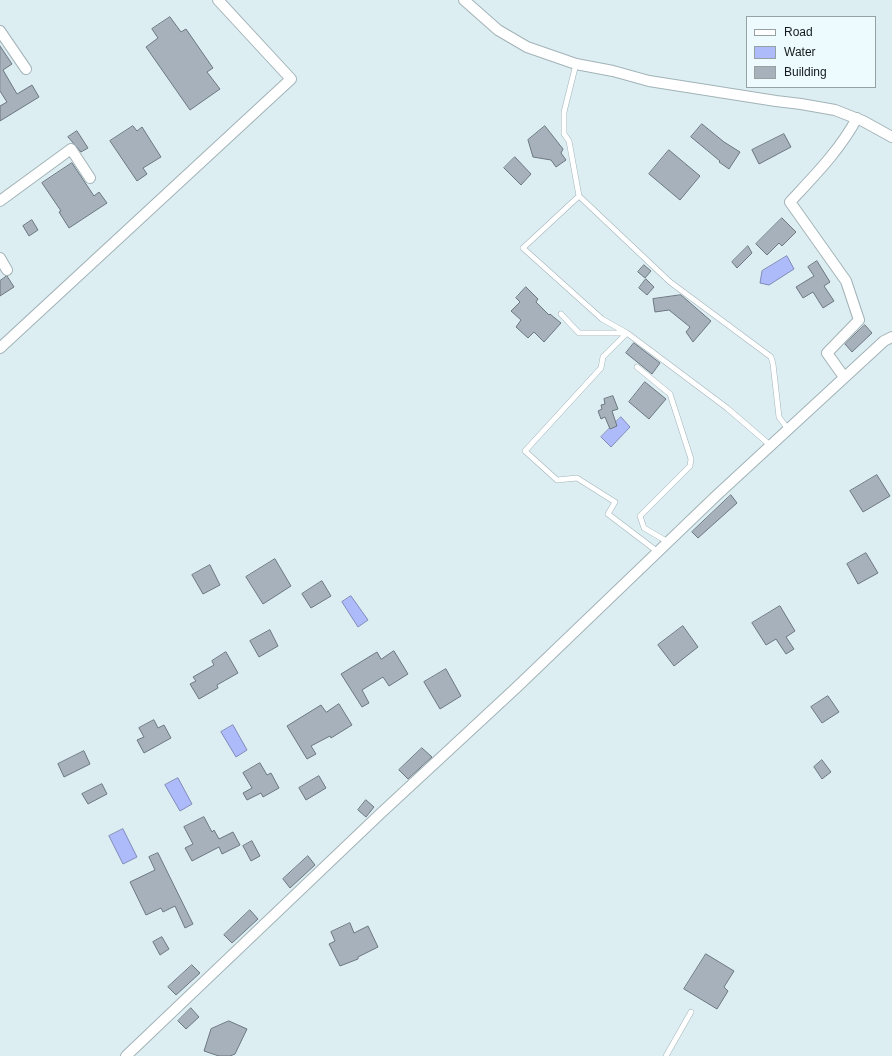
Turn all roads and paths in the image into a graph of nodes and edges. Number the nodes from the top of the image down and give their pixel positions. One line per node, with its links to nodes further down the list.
1 (218, 0): 16 (street)
2 (464, 0): 4 (street)
3 (0, 31): 5 (street)
4 (576, 64): 6 (street); 9 (lane)
5 (26, 69)
6 (857, 118): 7 (street); 18 (street)
7 (892, 137)
8 (90, 178): 10 (street)
9 (579, 196): 14 (lane); 19 (lane)
10 (0, 202)
11 (0, 258): 12 (street)
12 (7, 270)
13 (561, 314): 14 (lane)
14 (627, 333): 20 (lane); 22 (lane)
15 (892, 337): 18 (street)
16 (0, 348)
17 (637, 367): 21 (lane)
18 (844, 377): 19 (street)
19 (788, 429): 20 (street)
20 (770, 445): 21 (street)
21 (668, 542): 22 (street)
22 (658, 552): 24 (street)
23 (691, 1012): 25 (lane)
24 (126, 1056)
25 (666, 1056)

